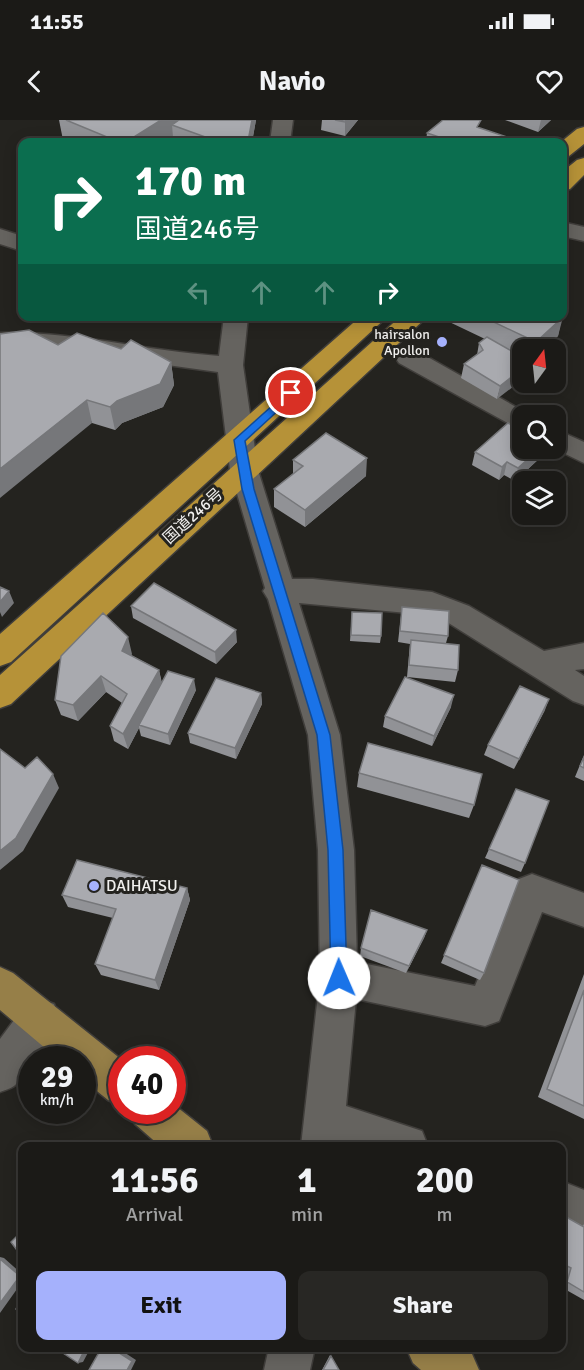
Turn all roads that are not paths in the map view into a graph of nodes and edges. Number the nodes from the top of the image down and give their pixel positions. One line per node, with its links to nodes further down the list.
1 (283, 120): 3 (street)
2 (584, 133): 4 (highway)
3 (281, 138)
4 (567, 148)
5 (584, 164): 6 (highway)
6 (567, 179)
7 (567, 230): 8 (street)
8 (584, 234)
9 (0, 236): 10 (street)
10 (18, 243)
11 (235, 321): 16 (street)
12 (371, 321): 20 (highway, 国道246号)
13 (410, 321): 20 (highway, 国道246号)
14 (0, 341): 16 (street)
15 (408, 357): 17 (street)
16 (231, 365): 20 (street)
17 (512, 414)
18 (566, 444): 19 (street)
19 (584, 454)
20 (242, 455): 21 (street); 22 (highway, 国道246号); 26 (highway, 国道246号)
21 (278, 591): 24 (street); 28 (street)
22 (0, 652)
23 (584, 656): 24 (street)
24 (539, 665): 25 (street)
25 (584, 692)
26 (0, 695)
27 (584, 909): 28 (street)
28 (339, 978): 34 (street)
29 (0, 986): 30 (main road)
30 (40, 1018): 31 (street); 32 (main road)
31 (0, 1072)
32 (108, 1074)
33 (166, 1124): 35 (main road)
34 (323, 1133): 36 (street)
35 (187, 1142)
36 (381, 1142)
37 (566, 1204): 38 (street)
38 (584, 1212)
39 (291, 1352): 41 (street)
40 (435, 1352): 42 (main road)
41 (287, 1370)
42 (456, 1370)

